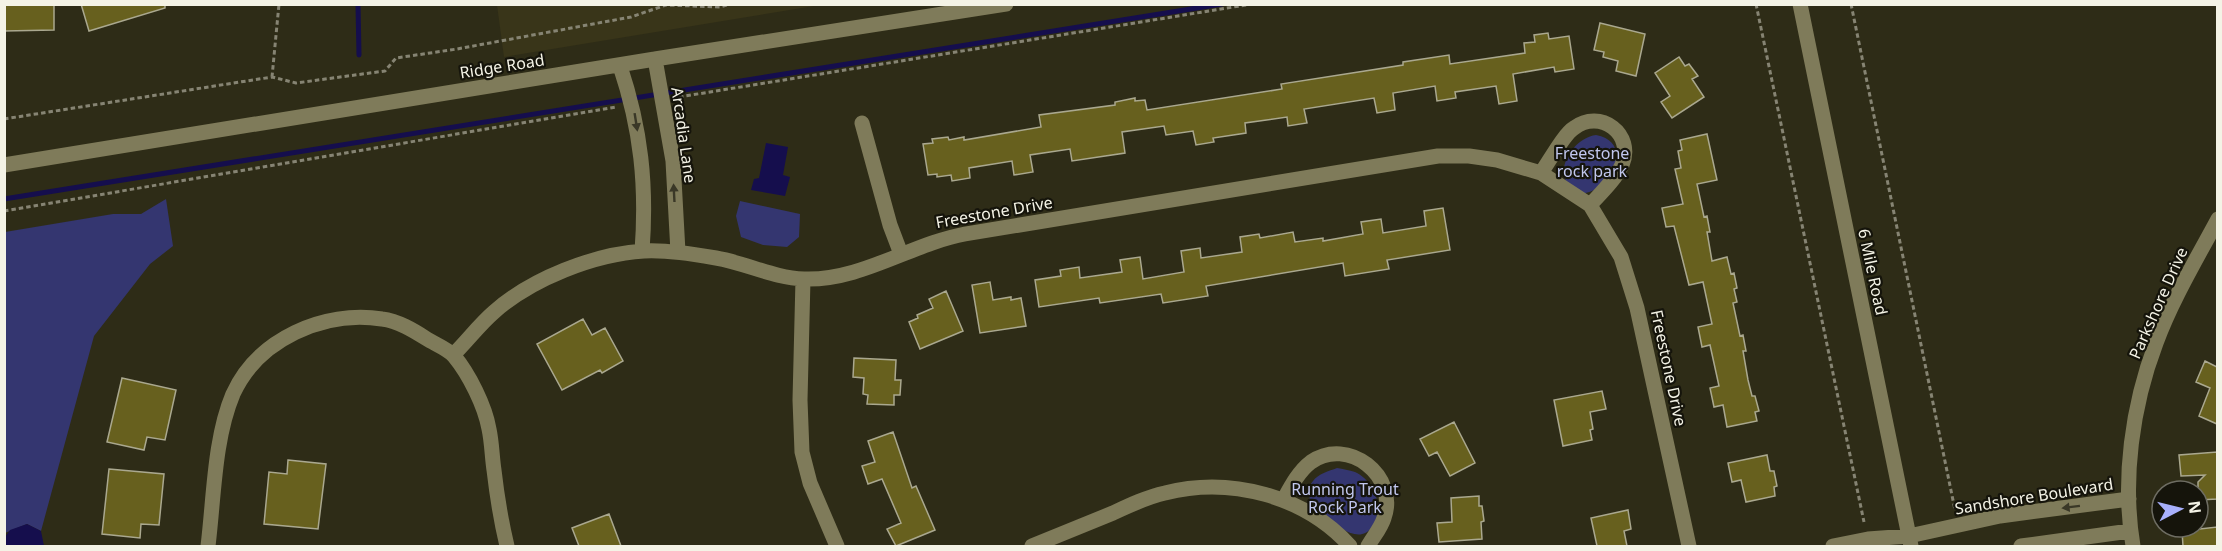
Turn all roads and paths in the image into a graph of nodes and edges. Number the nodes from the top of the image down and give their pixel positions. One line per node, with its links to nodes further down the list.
1 (279, 4): 9 (path)
2 (730, 4): 9 (path)
3 (1006, 4): 7 (street, Ridge Road)
4 (1756, 4): 25 (path)
5 (1800, 4): 26 (street, 6 Mile Road)
6 (1851, 4): 23 (path)
7 (655, 59): 8 (street, Ridge Road); 17 (street, Arcadia Lane, one-way to 7)
8 (620, 66): 12 (street, Ridge Road); 16 (street, one-way to 16)
9 (272, 77): 10 (path)
10 (4, 119)
11 (862, 123): 18 (street)
12 (4, 165)
13 (1541, 173): 14 (street, Freestone Drive); 14 (street); 18 (street, Freestone Drive)
14 (1590, 205): 33 (street, Freestone Drive)
15 (2217, 219): 22 (street, Parkshore Drive)
16 (642, 251): 17 (street, Freestone Drive); 20 (street, Freestone Drive)
17 (678, 252): 19 (street, Freestone Drive)
18 (901, 254): 19 (street, Freestone Drive)
19 (803, 279): 29 (street)
20 (453, 355): 27 (street); 28 (street)
21 (1284, 499): 30 (street); 31 (street); 32 (street)
22 (2129, 499): 23 (street, Sandshore Boulevard, one-way to 23); 24 (street, Parkshore Drive)
23 (1958, 525): 26 (street, Sandshore Boulevard)
24 (2130, 531): 35 (street); 36 (street, Parkshore Drive)
25 (1868, 539): 26 (street, Sandshore Boulevard); 34 (street, Sandshore Boulevard)
26 (1910, 541)
27 (208, 546)
28 (507, 546)
29 (837, 546)
30 (1032, 546)
31 (1350, 546)
32 (1368, 546)
33 (1689, 546)
34 (1833, 546)
35 (2021, 546)
36 (2133, 546)

